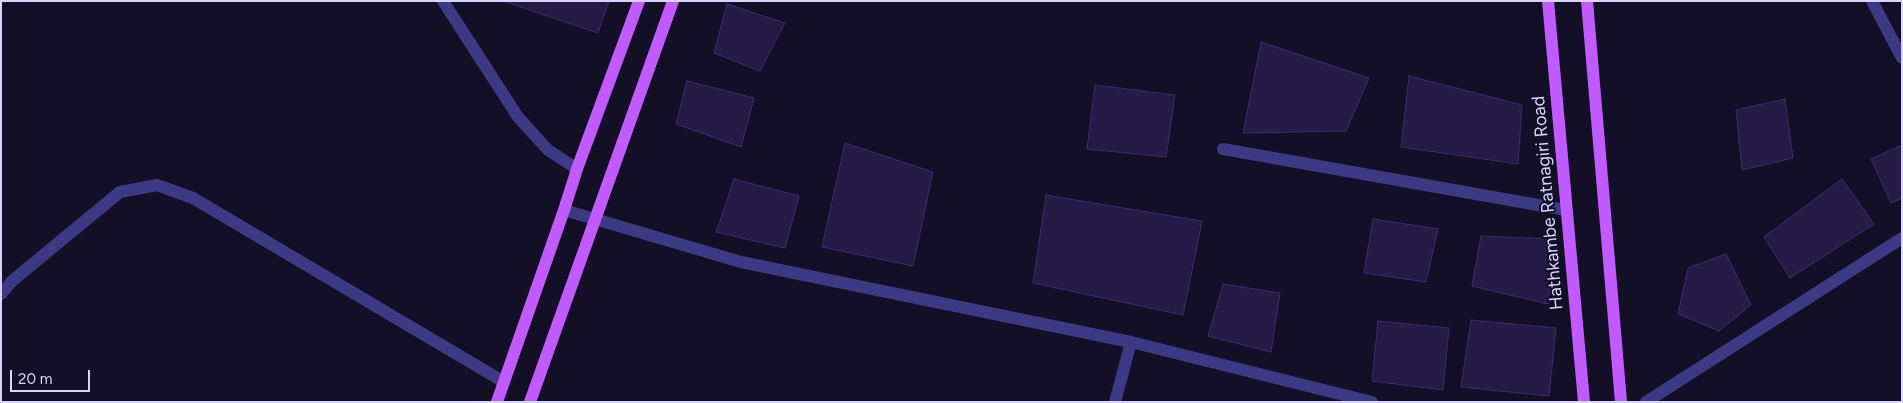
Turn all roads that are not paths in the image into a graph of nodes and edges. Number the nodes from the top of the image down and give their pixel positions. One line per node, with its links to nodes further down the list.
1 (443, 1): 9 (street)
2 (639, 1): 9 (main road)
3 (673, 1): 12 (main road)
4 (1548, 1): 11 (main road, Hathkambe Ratnagiri Road)
5 (1586, 1): 22 (main road)
6 (1872, 1): 7 (street)
7 (1902, 58)
8 (1223, 149): 11 (street)
9 (577, 169): 10 (main road)
10 (564, 210): 12 (street); 16 (main road)
11 (1566, 210): 21 (main road, Hathkambe Ratnagiri Road)
12 (594, 220): 15 (street); 18 (main road)
13 (1902, 238): 23 (street)
14 (1, 294): 16 (street)
15 (1131, 342): 19 (street); 20 (street)
16 (504, 382): 17 (main road)
17 (497, 402)
18 (530, 402)
19 (1115, 402)
20 (1372, 402)
21 (1584, 402)
22 (1621, 402)
23 (1646, 402)

